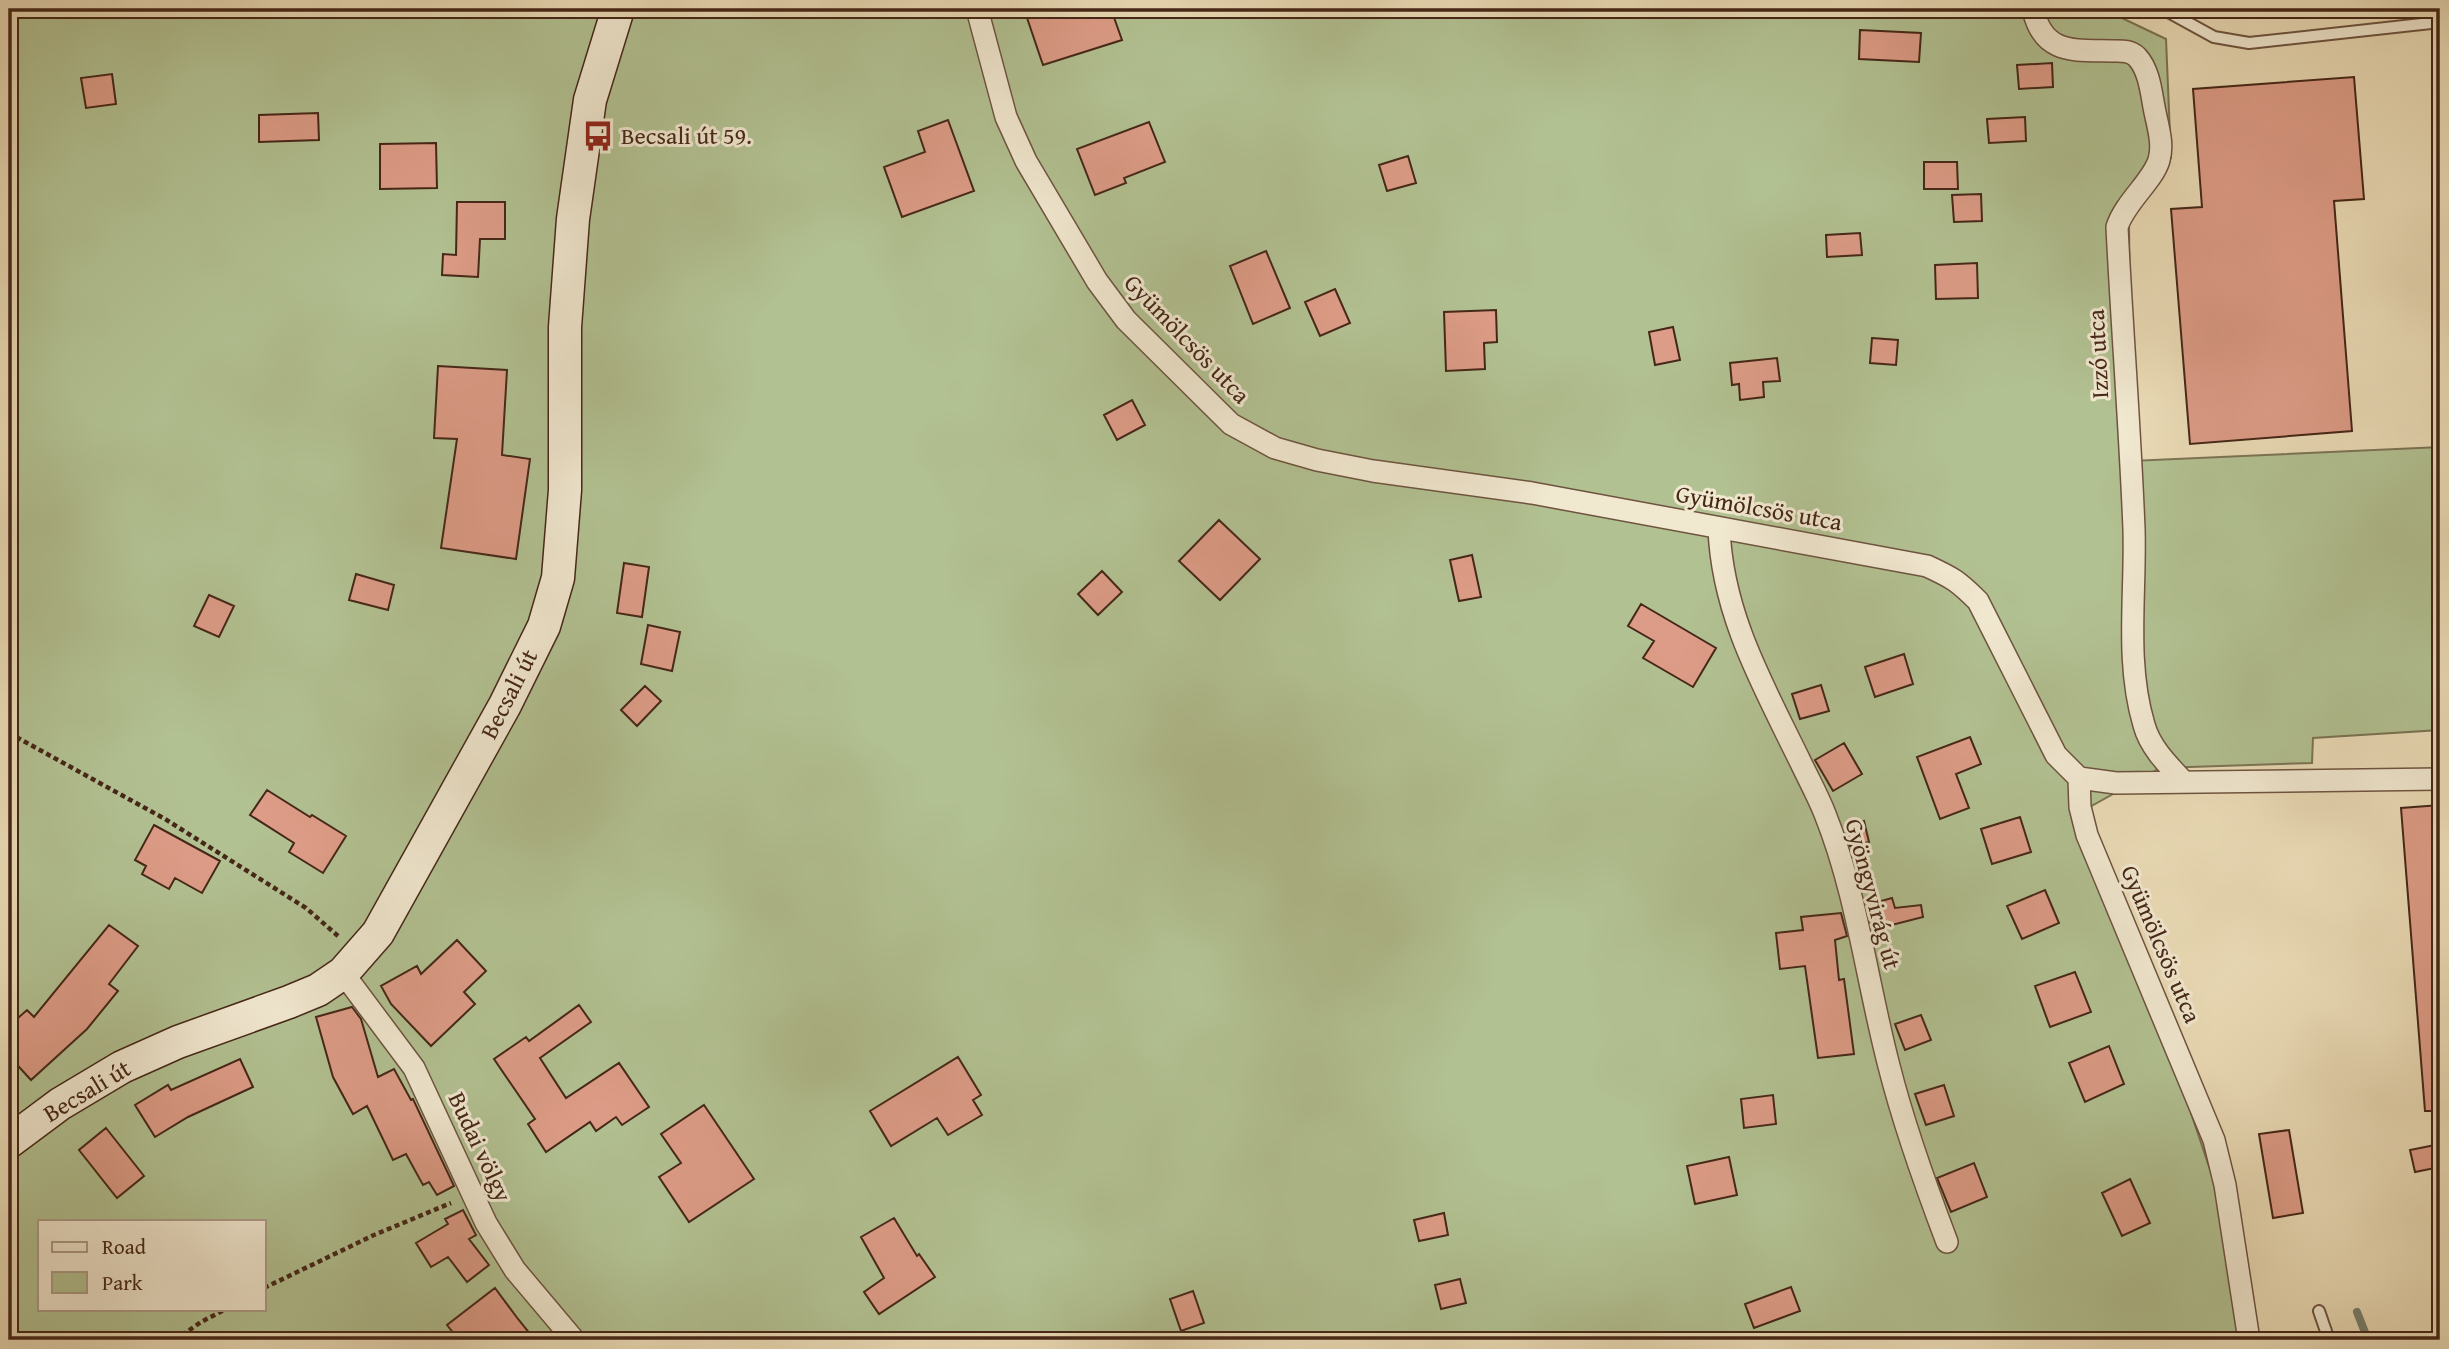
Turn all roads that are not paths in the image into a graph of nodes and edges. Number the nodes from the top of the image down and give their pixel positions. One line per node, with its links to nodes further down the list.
1 (618, 9): 10 (main road, Becsali út)
2 (977, 9): 6 (street, Gyümölcsös utca)
3 (2033, 9): 9 (street, Izzó utca)
4 (2163, 9): 5 (lane)
5 (2440, 22)
6 (1719, 528): 7 (street, Gyümölcsös utca); 12 (street, Gyöngyvirág út)
7 (2079, 778): 9 (street); 15 (street, Gyümölcsös utca)
8 (2440, 779): 9 (street)
9 (2183, 780)
10 (352, 964): 11 (main road, Becsali út); 14 (street, Budai völgy)
11 (9, 1142)
12 (1947, 1242)
13 (2319, 1311): 16 (lane)
14 (574, 1340)
15 (2249, 1340)
16 (2329, 1340)

